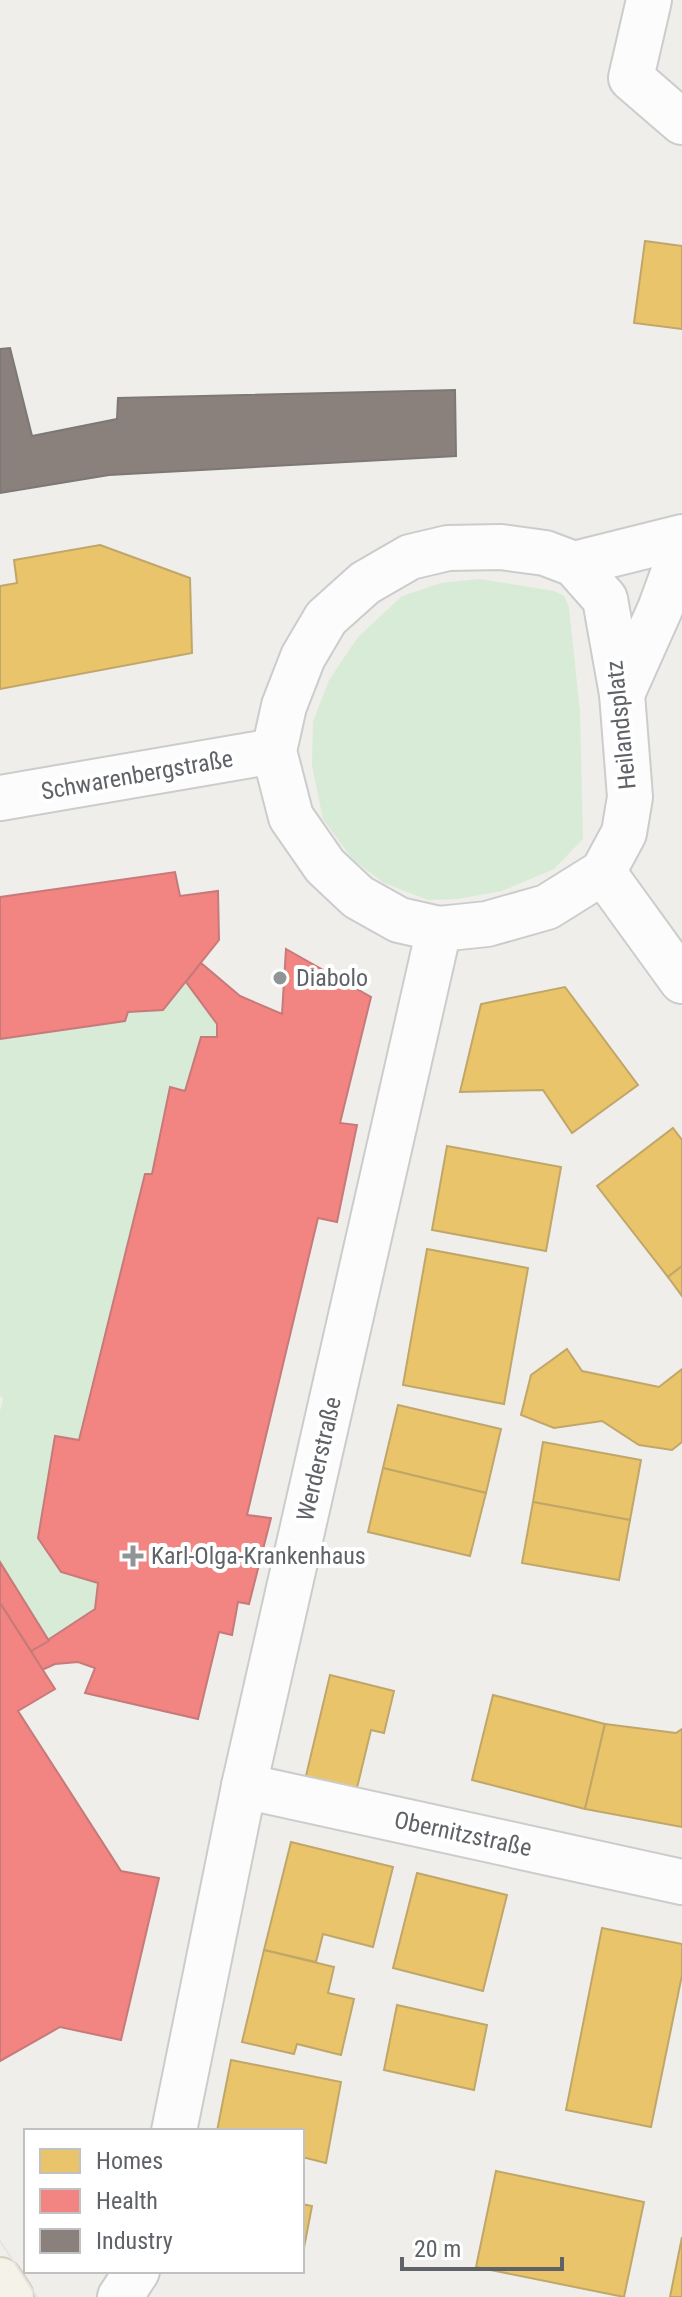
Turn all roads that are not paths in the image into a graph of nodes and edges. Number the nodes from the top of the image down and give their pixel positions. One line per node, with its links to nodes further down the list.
1 (649, 0): 2 (street)
2 (682, 122)
3 (682, 537): 5 (street)
4 (682, 549): 6 (street)
5 (574, 564): 6 (street, Heilandsplatz); 7 (street, Heilandsplatz)
6 (622, 694): 9 (street, Heilandsplatz)
7 (274, 751): 8 (street, Schwarenbergstraße); 10 (street, Heilandsplatz)
8 (0, 798)
9 (603, 872): 10 (street, Heilandsplatz); 11 (street)
10 (439, 929): 12 (street, Werderstraße)
11 (682, 981)
12 (244, 1786): 13 (street, Obernitzstraße); 14 (street, Werderstraße)
13 (682, 1882)
14 (174, 2129)
15 (136, 2273): 18 (street)
16 (0, 2280): 17 (main road)
17 (11, 2297)
18 (120, 2297)

